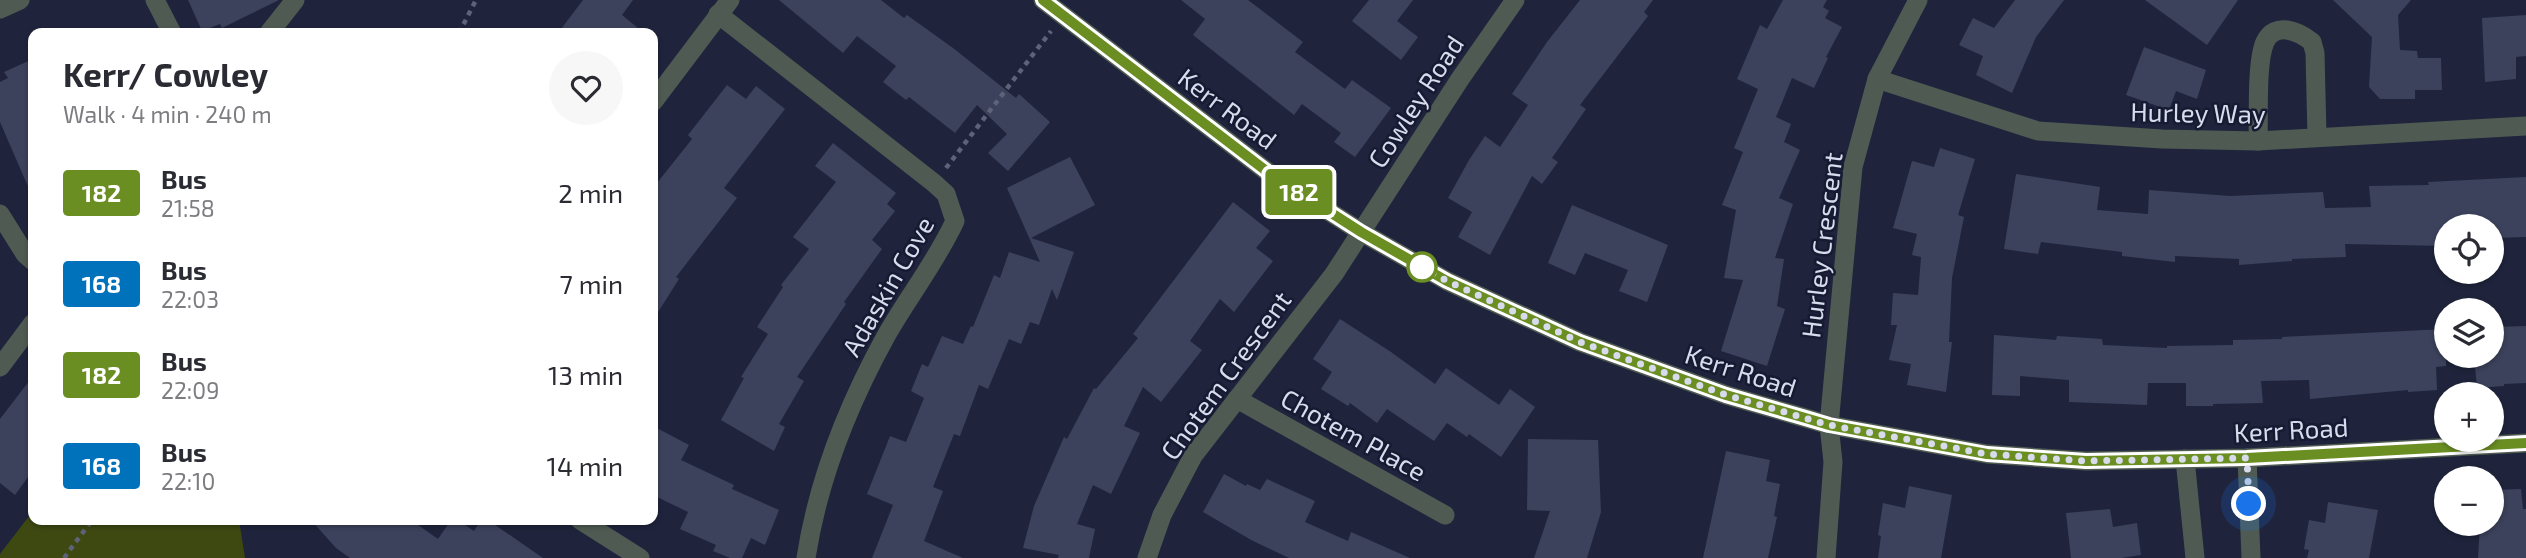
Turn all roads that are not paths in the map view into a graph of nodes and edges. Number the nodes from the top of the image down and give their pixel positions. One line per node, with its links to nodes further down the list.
1 (20, 0): 8 (street)
2 (155, 0): 9 (street)
3 (295, 0): 10 (street)
4 (1043, 0): 17 (street, Kerr Road)
5 (1515, 0): 17 (street, Cowley Road)
6 (1918, 0): 11 (street, Hurley Crescent)
7 (724, 7): 12 (street, Adaskin Cove); 29 (street, Adaskin Cove)
8 (0, 9)
9 (169, 28)
10 (273, 28)
11 (1878, 79): 15 (street, Hurley Way); 22 (street, Hurley Crescent)
12 (658, 95)
13 (2526, 126): 14 (street, Hurley Way)
14 (2317, 137): 15 (street, Hurley Way); 15 (street)
15 (2258, 141)
16 (0, 214): 18 (street)
17 (1361, 232): 21 (street, Chotem Crescent); 22 (street, Kerr Road)
18 (28, 257)
19 (28, 330): 20 (street)
20 (0, 367)
21 (1237, 399): 26 (street, Chotem Place); 30 (street, Chotem Crescent)
22 (1829, 425): 25 (street, Kerr Road); 31 (street, Hurley Crescent)
23 (2526, 443): 24 (street, Kerr Road)
24 (2247, 458): 25 (street, Kerr Road); 33 (street)
25 (2185, 460): 32 (street)
26 (1445, 515)
27 (588, 525): 28 (street)
28 (640, 558)
29 (806, 558)
30 (1147, 558)
31 (1826, 558)
32 (2195, 558)
33 (2251, 558)

